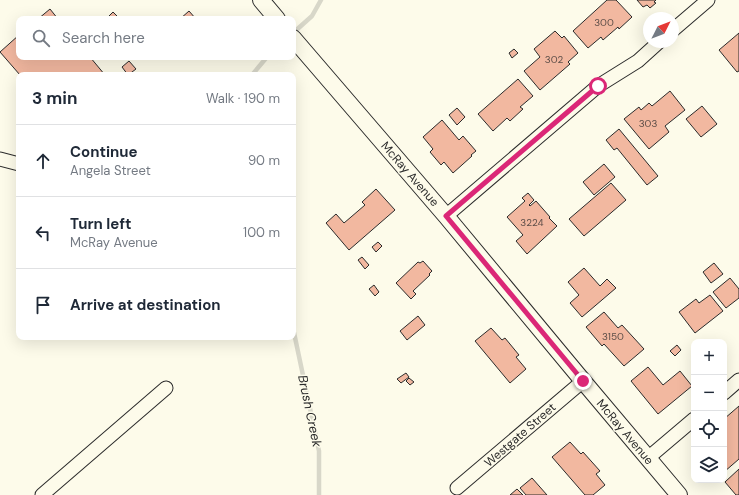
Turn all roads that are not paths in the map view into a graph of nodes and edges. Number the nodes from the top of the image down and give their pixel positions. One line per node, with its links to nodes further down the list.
1 (708, 0): 4 (street)
2 (261, 1): 3 (street)
3 (274, 16)
4 (679, 25)
5 (296, 42): 9 (street, McRay Avenue)
6 (652, 48): 9 (street)
7 (0, 159): 8 (street)
8 (16, 163)
9 (446, 216): 11 (street, McRay Avenue)
10 (739, 380): 13 (street)
11 (583, 381): 15 (street, McRay Avenue); 16 (street, Westgate Street)
12 (166, 388): 17 (street)
13 (727, 390)
14 (691, 422): 15 (street)
15 (648, 458): 18 (street, McRay Avenue)
16 (457, 488)
17 (42, 495)
18 (680, 495)

